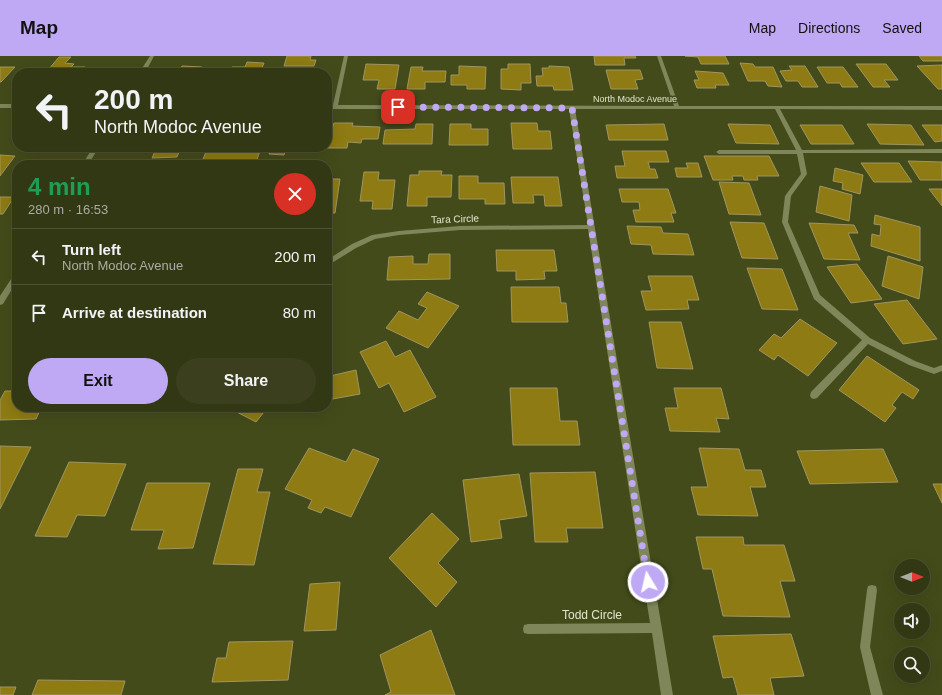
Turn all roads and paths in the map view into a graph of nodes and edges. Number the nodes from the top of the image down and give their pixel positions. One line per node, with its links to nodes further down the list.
1 (152, 56): 4 (street)
2 (346, 56): 7 (street)
3 (659, 56): 9 (street)
4 (145, 68)
5 (0, 106): 6 (street)
6 (12, 106)
7 (334, 107): 8 (street, North Modoc Avenue)
8 (572, 108): 9 (street, North Modoc Avenue); 15 (street)
9 (677, 108): 10 (street, North Modoc Avenue)
10 (777, 108): 11 (street, North Modoc Avenue); 14 (street)
11 (942, 108)
12 (942, 151): 14 (street)
13 (719, 152): 14 (street)
14 (800, 152): 19 (street)
15 (592, 227): 16 (street, Tara Circle); 24 (street)
16 (332, 259)
17 (12, 283): 18 (street)
18 (0, 302)
19 (866, 340): 20 (street); 21 (street)
20 (942, 368)
21 (814, 395)
22 (872, 590): 26 (street)
23 (528, 628): 24 (street, Todd Circle)
24 (656, 628): 25 (street)
25 (666, 695)
26 (877, 695)

